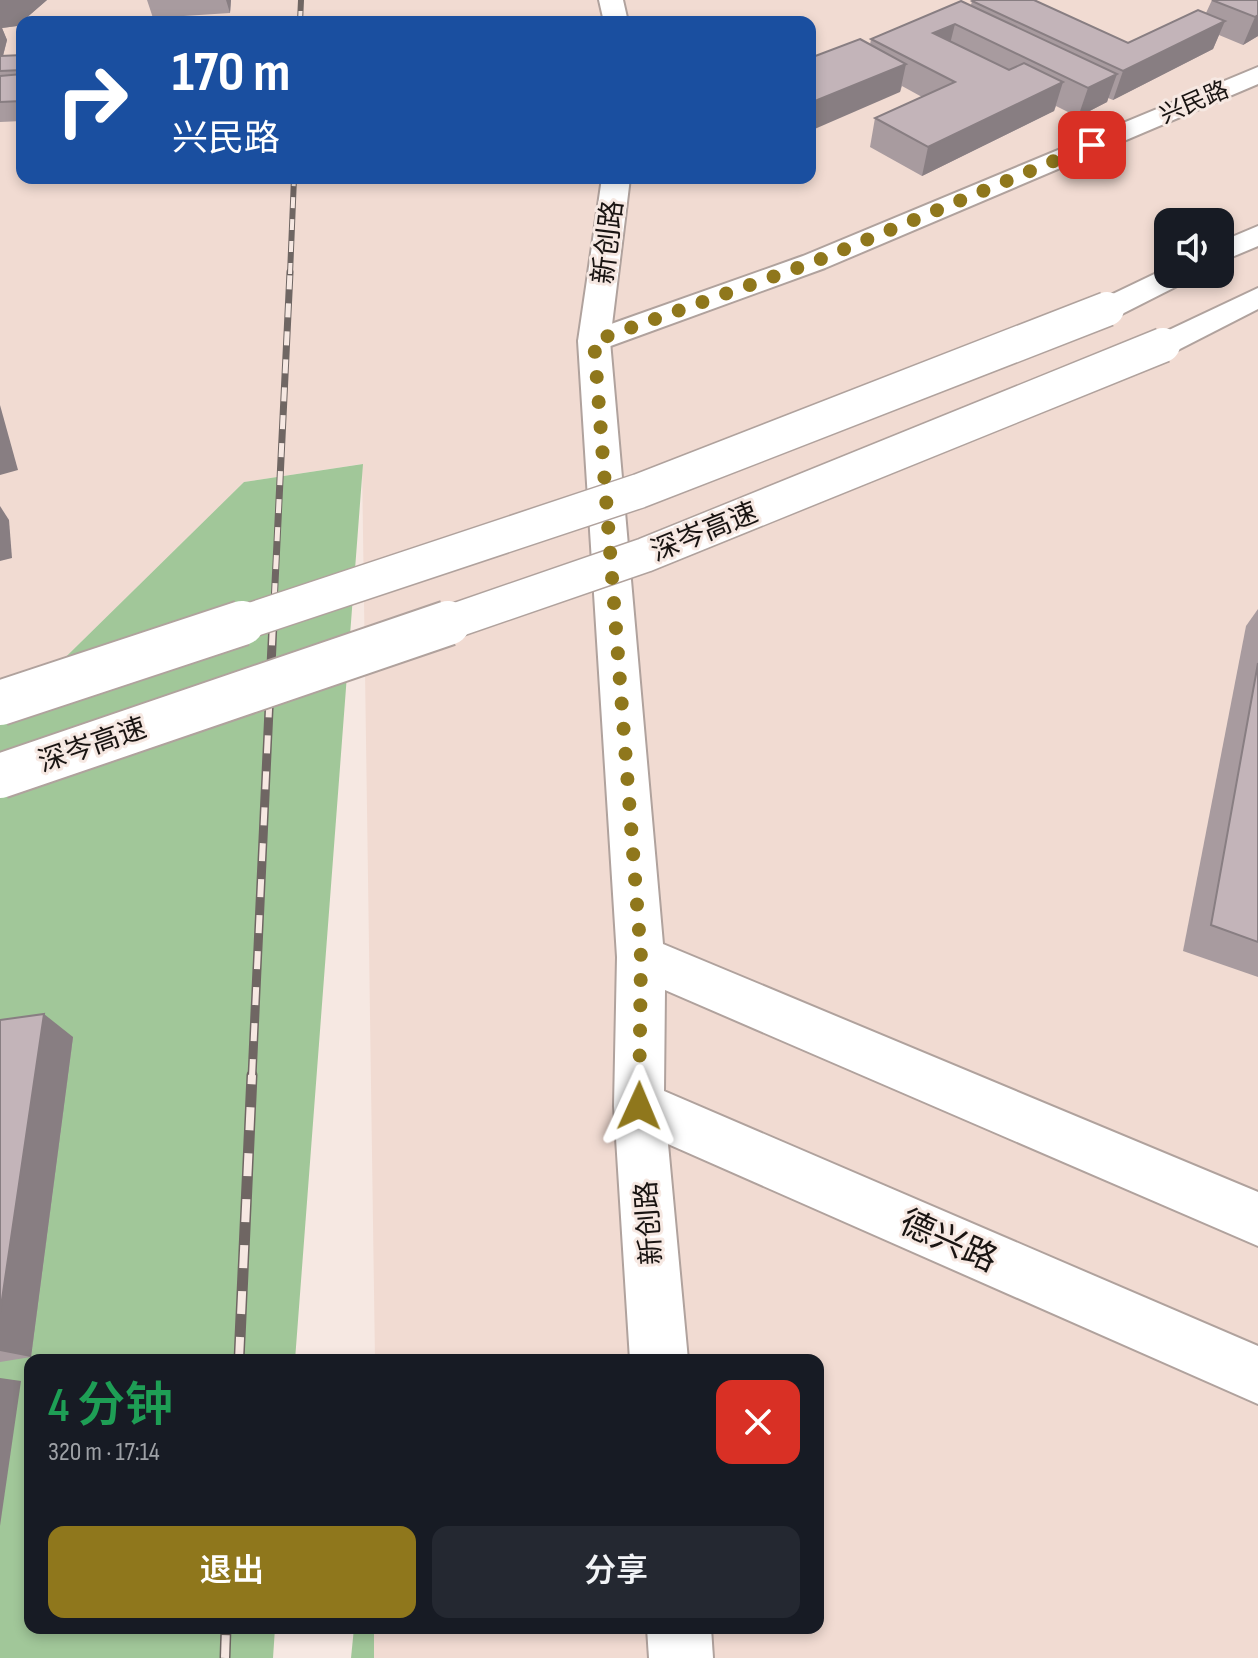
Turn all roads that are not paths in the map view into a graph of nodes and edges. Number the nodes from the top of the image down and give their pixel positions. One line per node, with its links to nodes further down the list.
1 (1258, 75): 7 (main road, 兴民路)
2 (615, 184): 7 (main road, 新创路)
3 (1258, 235): 4 (main road)
4 (1234, 246)
5 (1154, 286): 8 (main road, bridge)
6 (1258, 297): 9 (main road, 深岑高速, bridge)
7 (594, 341): 10 (main road, 新创路)
8 (0, 703)
9 (0, 776)
10 (641, 957): 11 (main road, 新创路); 12 (main road)
11 (639, 1106): 13 (main road, 新创路); 14 (main road, 德兴路)
12 (1258, 1219)
13 (659, 1354)
14 (1258, 1375)
15 (679, 1634): 16 (main road)
16 (681, 1658)

